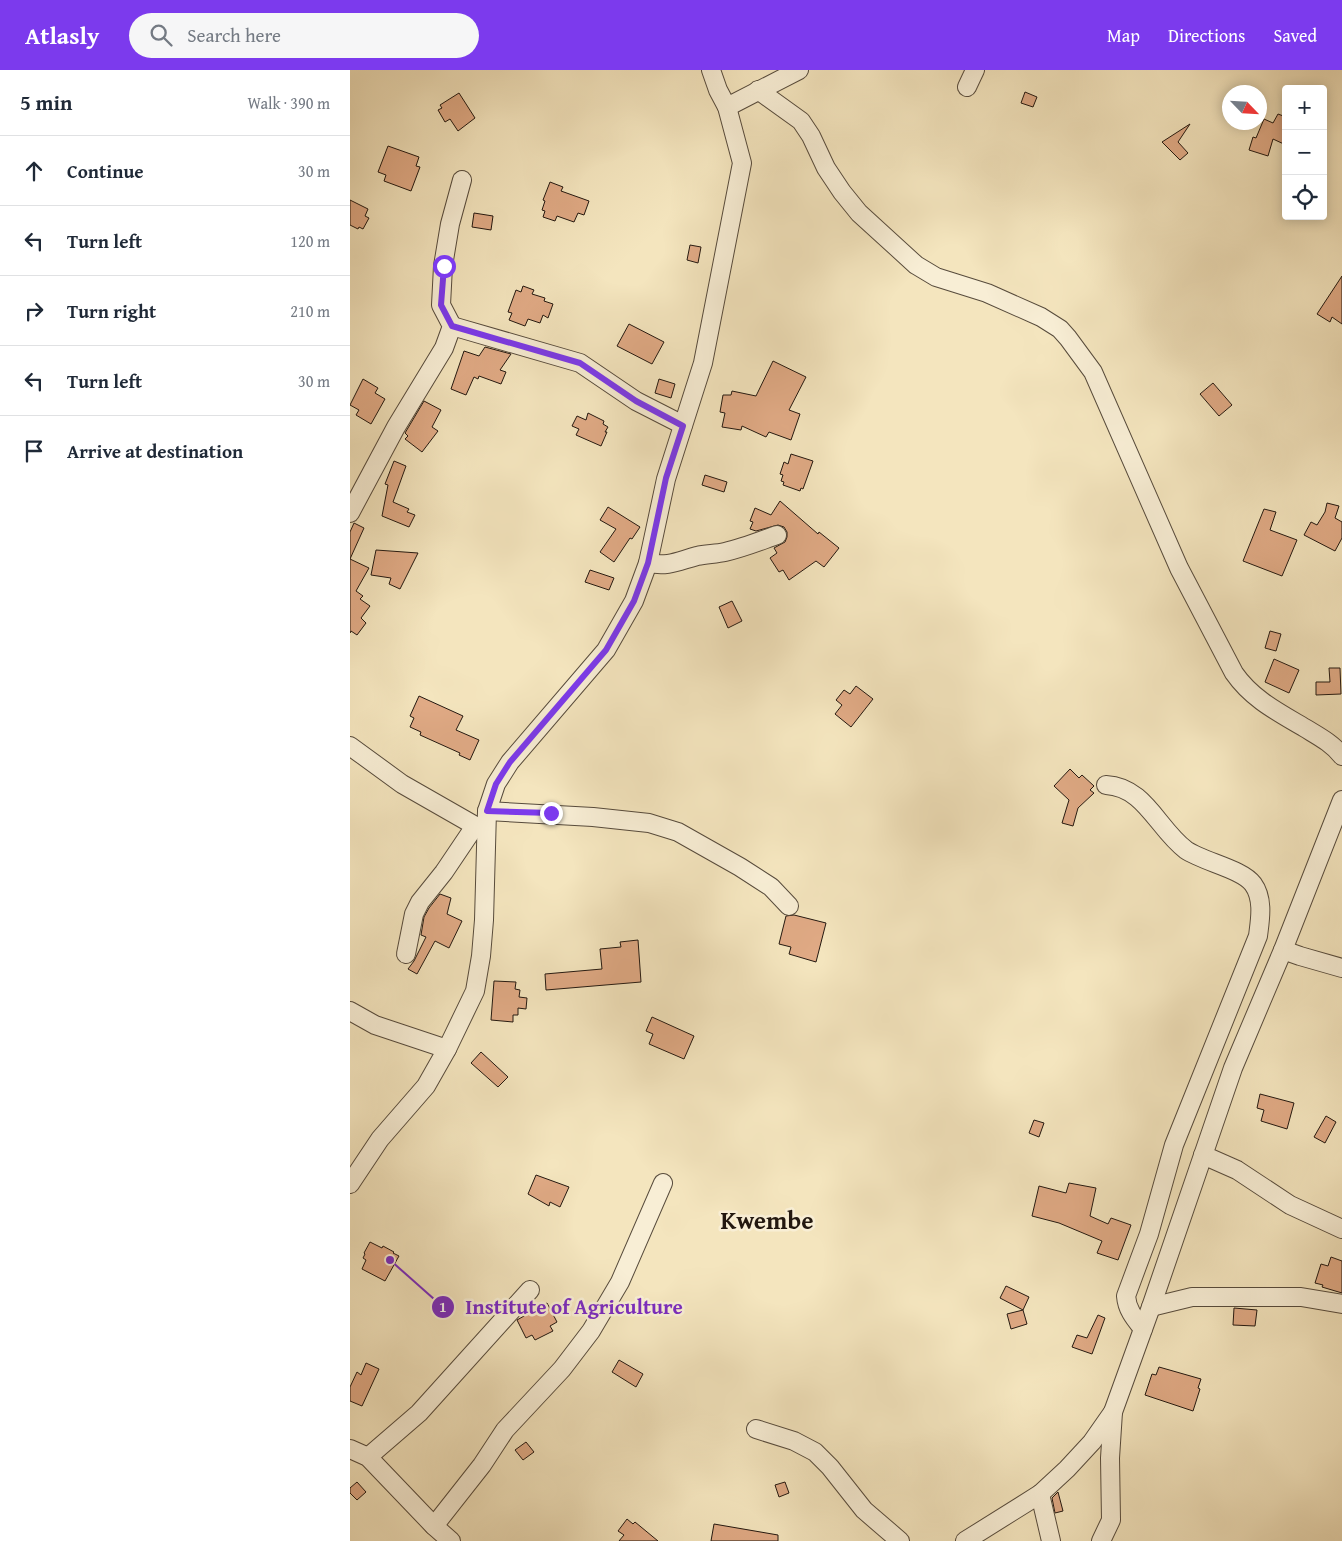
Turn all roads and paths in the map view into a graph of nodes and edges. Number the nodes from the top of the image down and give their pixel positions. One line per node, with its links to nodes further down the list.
1 (710, 70): 6 (street)
2 (799, 70): 5 (street)
3 (975, 70): 4 (street)
4 (967, 87)
5 (758, 90): 6 (street); 14 (street)
6 (727, 107): 9 (street)
7 (462, 180): 8 (street)
8 (452, 326): 9 (street); 10 (street)
9 (683, 426): 12 (street)
10 (350, 513)
11 (777, 535): 12 (street)
12 (648, 563): 17 (street)
13 (350, 746): 18 (street)
14 (1342, 756)
15 (1106, 785): 33 (street)
16 (1342, 800): 19 (street)
17 (487, 811): 18 (street); 20 (street)
18 (480, 829): 22 (street); 25 (street)
19 (1335, 838): 21 (street)
20 (789, 906)
21 (1283, 950): 23 (street); 26 (street)
22 (406, 954)
23 (1342, 968)
24 (350, 1011): 25 (street)
25 (447, 1049): 27 (street)
26 (1203, 1155): 29 (street); 32 (street)
27 (350, 1184)
28 (663, 1184): 39 (street)
29 (1342, 1229)
30 (530, 1290): 37 (street)
31 (1342, 1304): 32 (street)
32 (1151, 1307): 33 (street)
33 (1143, 1329): 34 (street)
34 (1113, 1412): 38 (street); 44 (street)
35 (756, 1429): 41 (street)
36 (350, 1449): 37 (street)
37 (368, 1457): 39 (street)
38 (1040, 1494): 42 (street); 43 (street)
39 (434, 1526): 40 (street)
40 (451, 1541)
41 (900, 1541)
42 (965, 1541)
43 (1051, 1541)
44 (1101, 1541)

